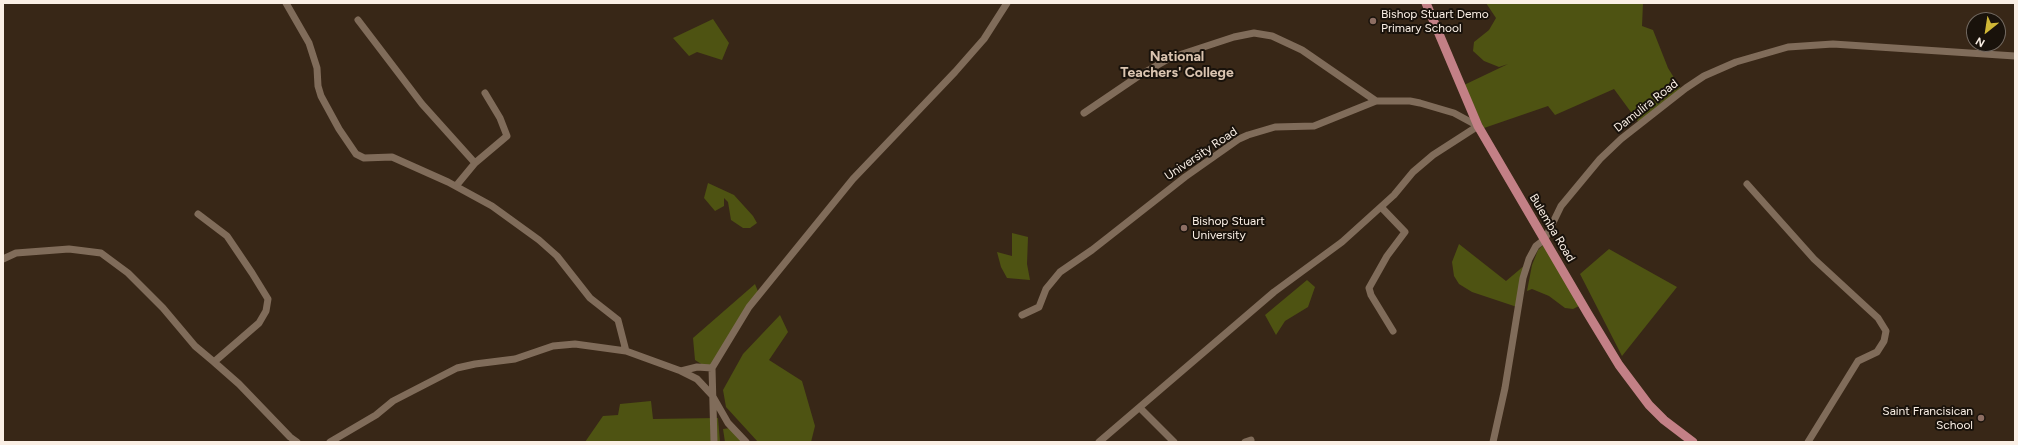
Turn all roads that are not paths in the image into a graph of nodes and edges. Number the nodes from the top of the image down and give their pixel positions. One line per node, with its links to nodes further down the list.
1 (286, 3): 12 (street)
2 (1007, 3): 21 (street)
3 (1426, 3): 9 (main road, Bulemba Road)
4 (358, 20): 10 (street)
5 (2015, 56): 15 (street, Damulira Road)
6 (485, 93): 10 (street)
7 (1376, 101): 8 (street); 9 (street, University Road); 17 (street, University Road)
8 (1084, 113)
9 (1478, 126): 13 (street); 15 (main road, Bulemba Road)
10 (475, 163): 12 (street)
11 (1747, 184): 33 (street)
12 (456, 186): 19 (street)
13 (1381, 207): 18 (street); 24 (street)
14 (198, 214): 20 (street)
15 (1545, 239): 31 (street, Damulira Road); 32 (main road, Bulemba Road)
16 (3, 259): 20 (street)
17 (1022, 314)
18 (1393, 331)
19 (626, 351): 22 (street); 26 (street)
20 (214, 362): 25 (street)
21 (712, 368): 22 (street); 23 (street)
22 (681, 371): 23 (street)
23 (712, 395): 27 (street); 28 (street)
24 (1140, 408): 29 (street); 30 (street)
25 (297, 442)
26 (330, 442)
27 (714, 442)
28 (746, 442)
29 (1099, 442)
30 (1174, 442)
31 (1493, 442)
32 (1693, 442)
33 (1808, 442)

